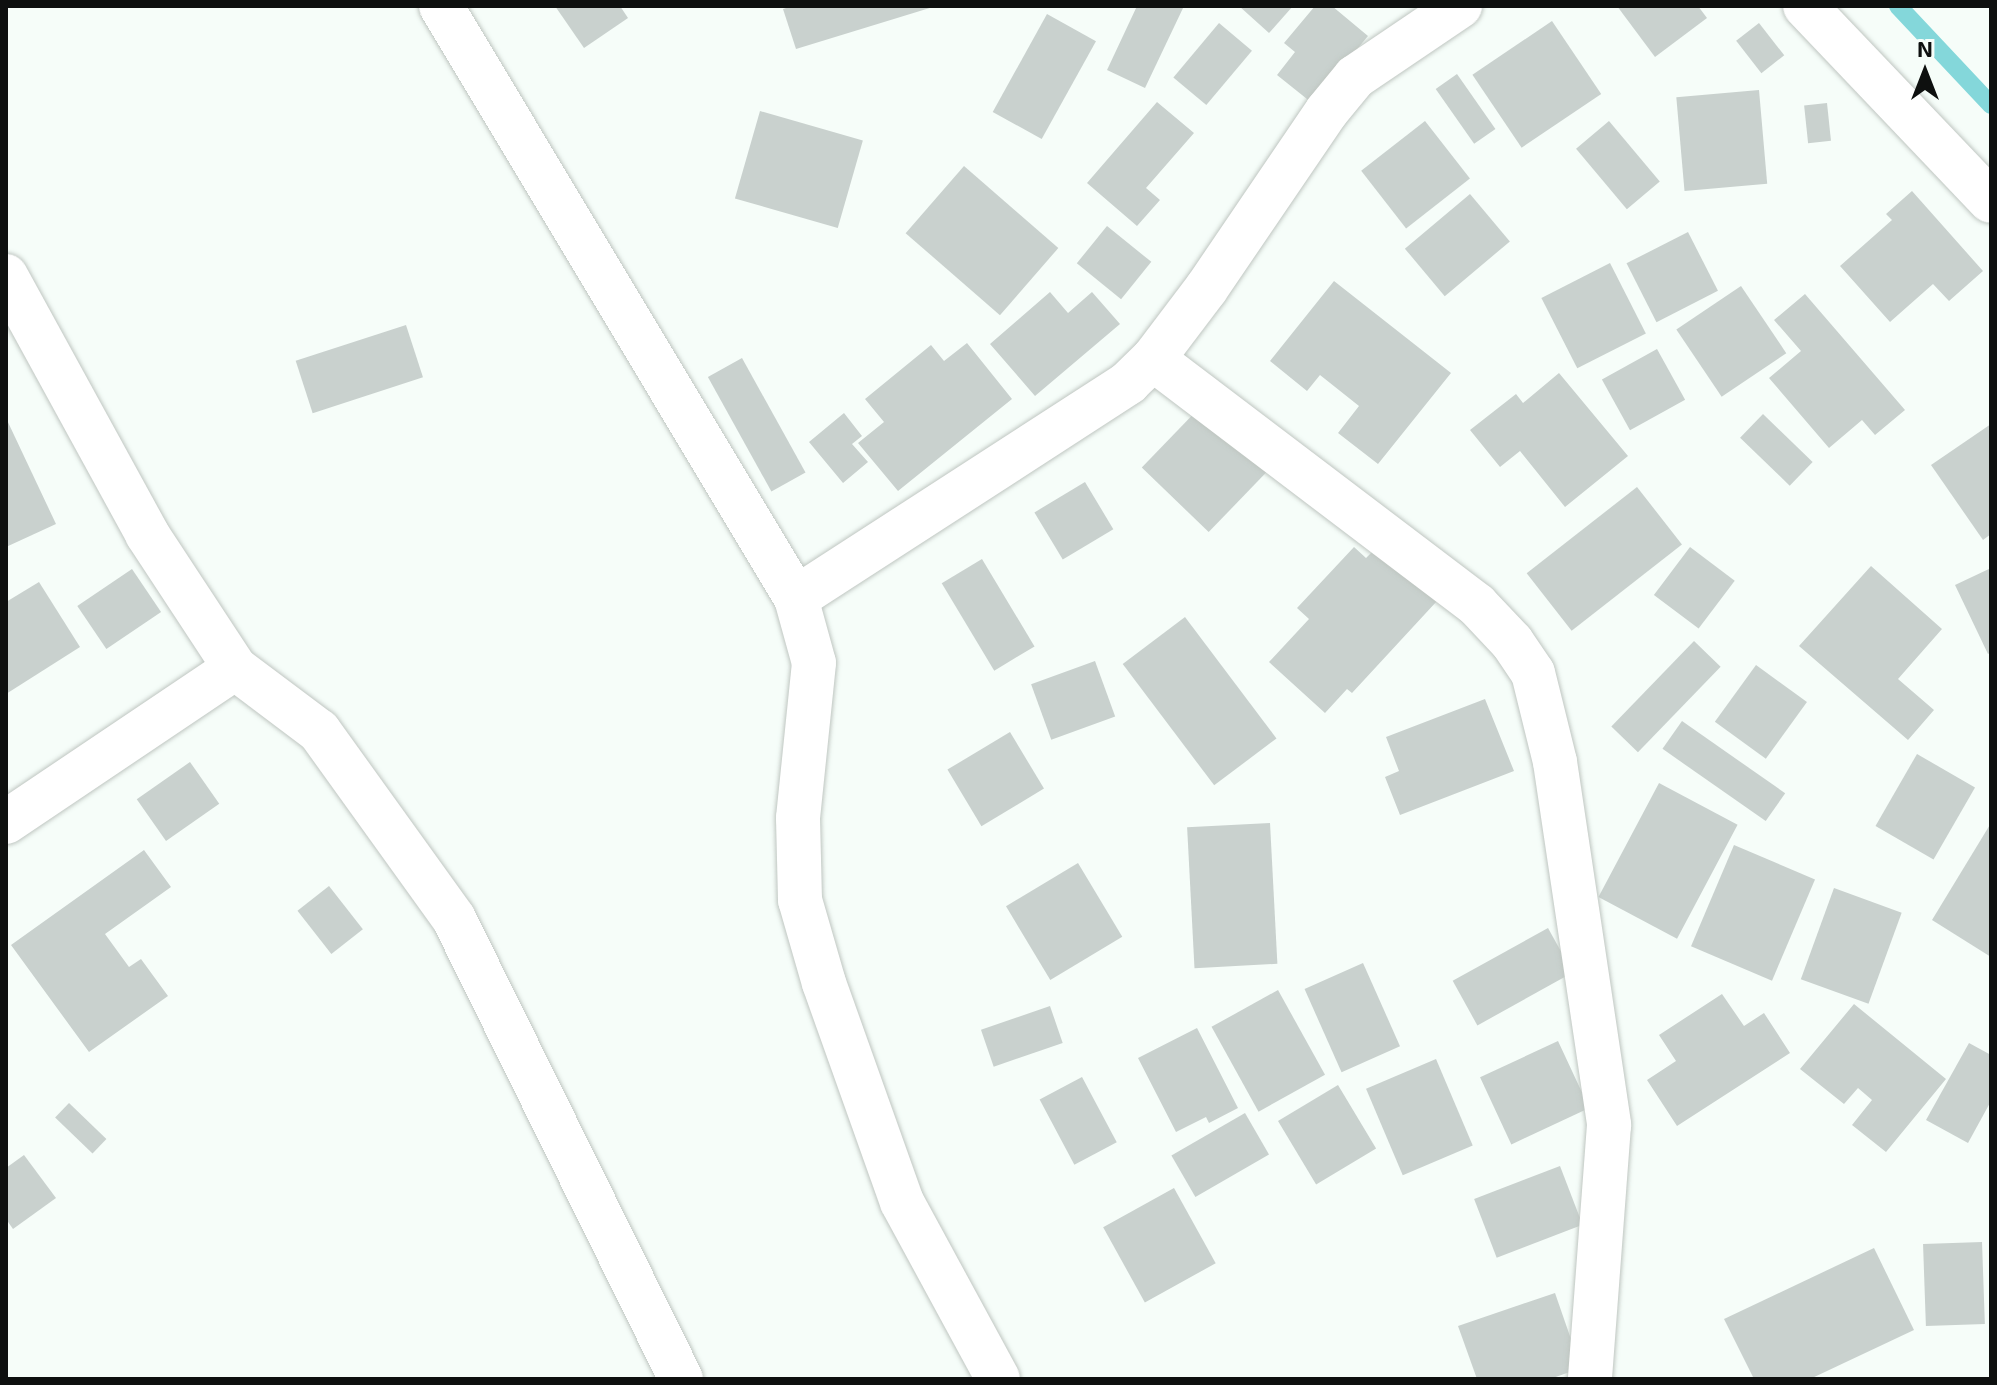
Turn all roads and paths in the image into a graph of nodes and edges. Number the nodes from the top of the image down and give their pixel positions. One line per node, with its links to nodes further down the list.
1 (441, 6): 7 (street)
2 (1460, 6): 6 (street)
3 (1805, 6): 4 (street)
4 (1991, 201)
5 (6, 276): 8 (street)
6 (1153, 359): 7 (street); 12 (street)
7 (796, 598): 11 (street)
8 (235, 668): 9 (street); 10 (street)
9 (6, 822)
10 (681, 1379)
11 (998, 1379)
12 (1590, 1379)

